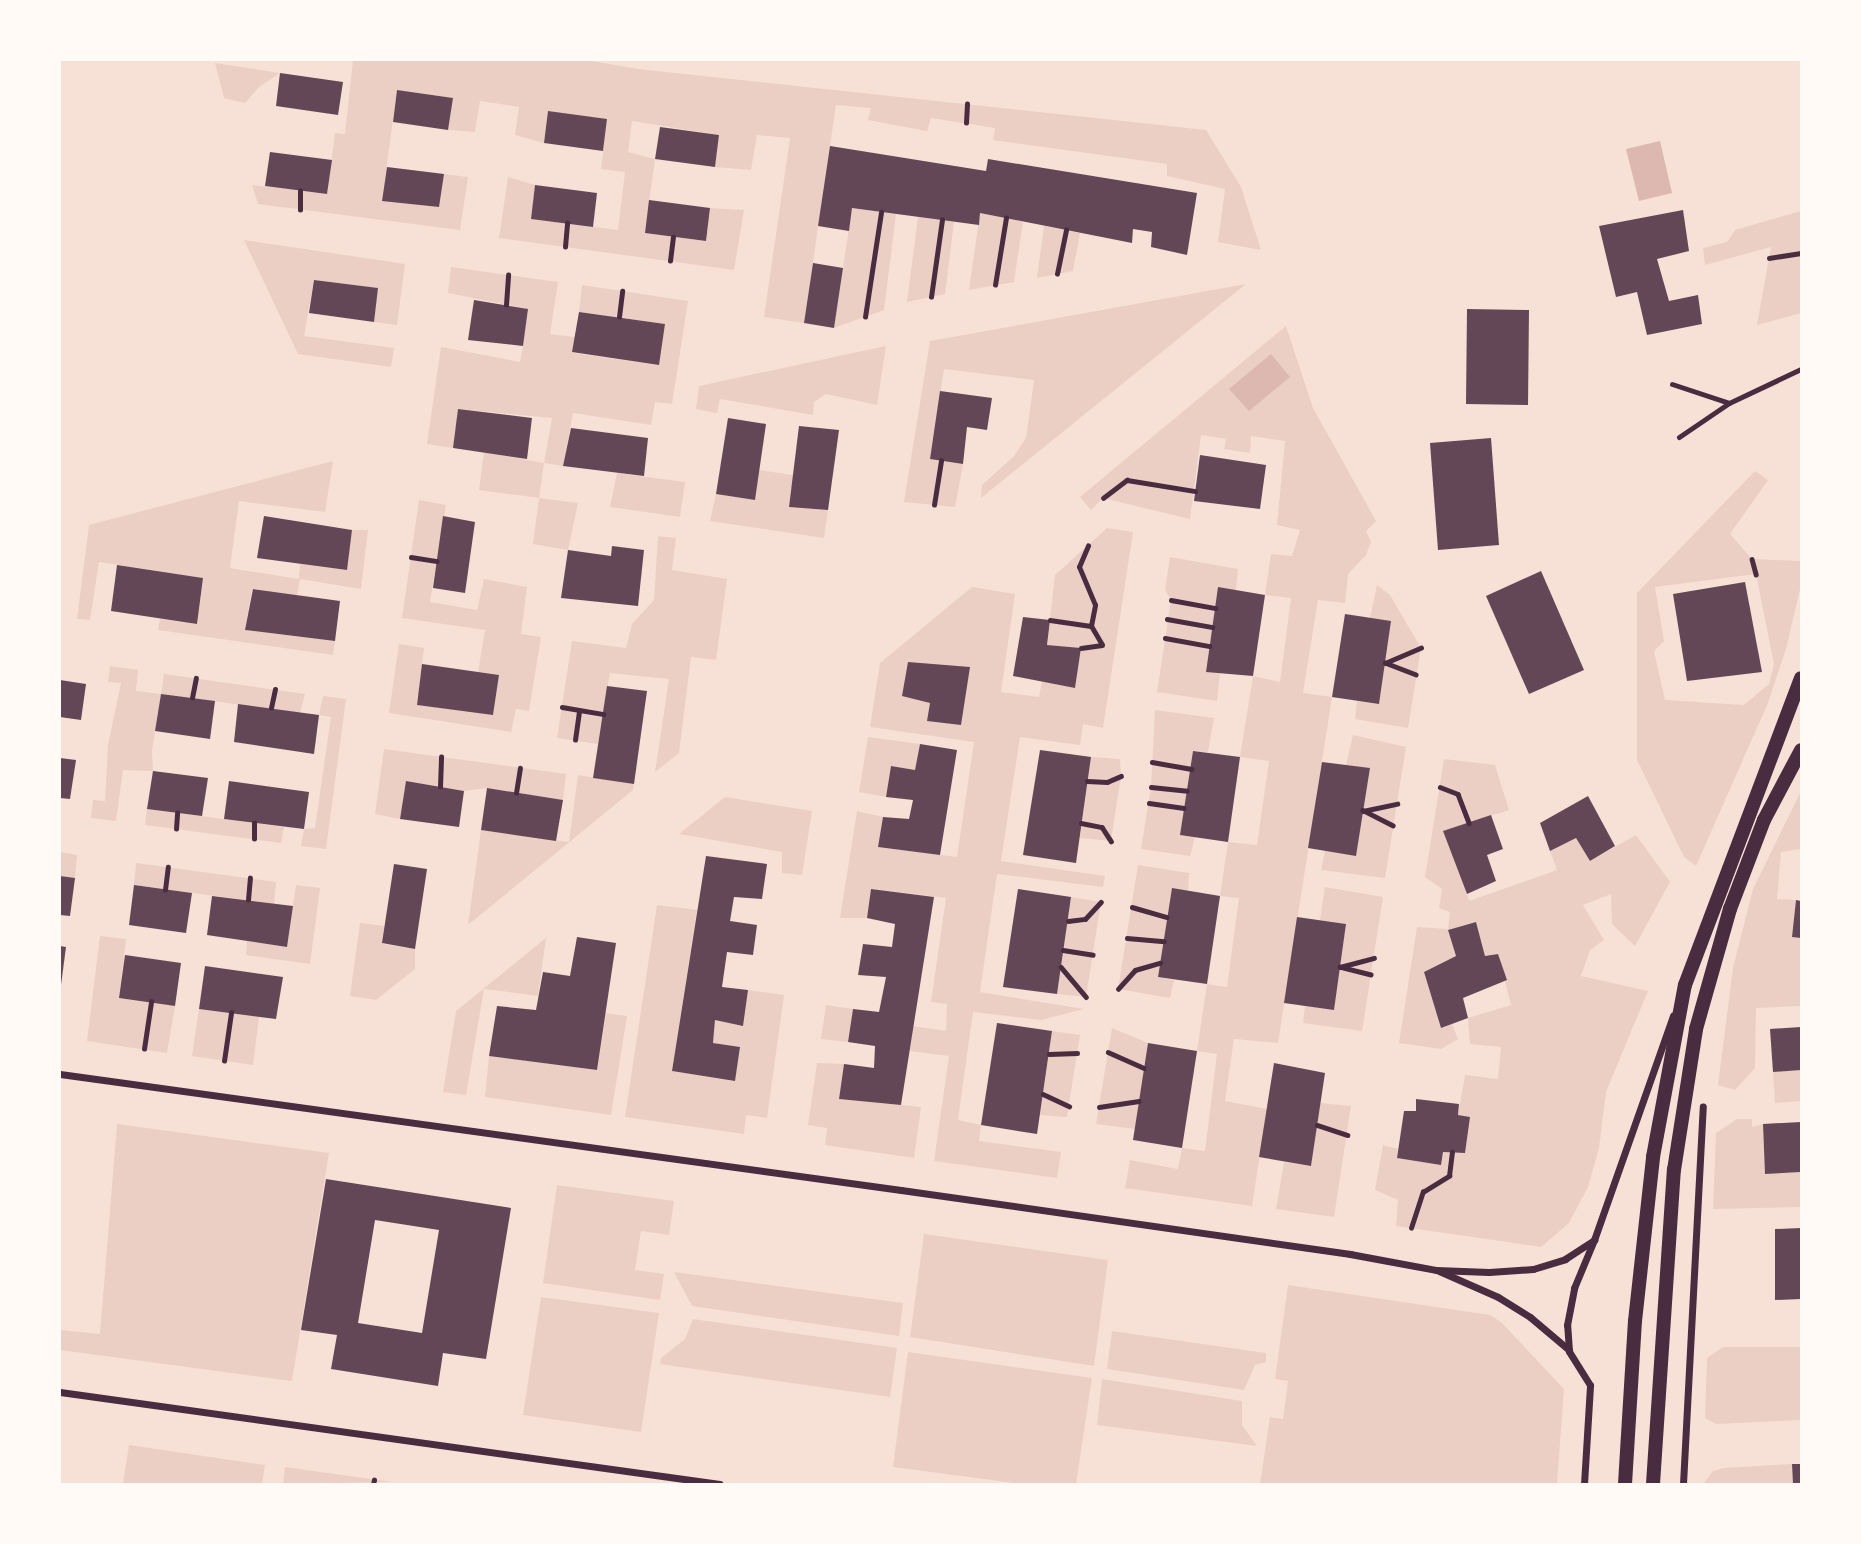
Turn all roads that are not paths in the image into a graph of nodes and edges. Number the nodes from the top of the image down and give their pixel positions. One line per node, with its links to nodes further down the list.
1 (1801, 369): 3 (lane)
2 (1671, 384): 3 (lane)
3 (1729, 403): 4 (lane)
4 (1679, 437)
5 (1801, 678): 7 (main road)
6 (1801, 750): 17 (main road)
7 (1685, 985): 10 (street); 16 (main road)
8 (60, 1074): 11 (street)
9 (1703, 1107): 18 (street)
10 (1594, 1240): 11 (street); 12 (street)
11 (1436, 1270): 12 (street)
12 (1569, 1351): 15 (street)
13 (60, 1392): 14 (street)
14 (720, 1485)
15 (1584, 1485)
16 (1625, 1485)
17 (1653, 1485)
18 (1683, 1485)

